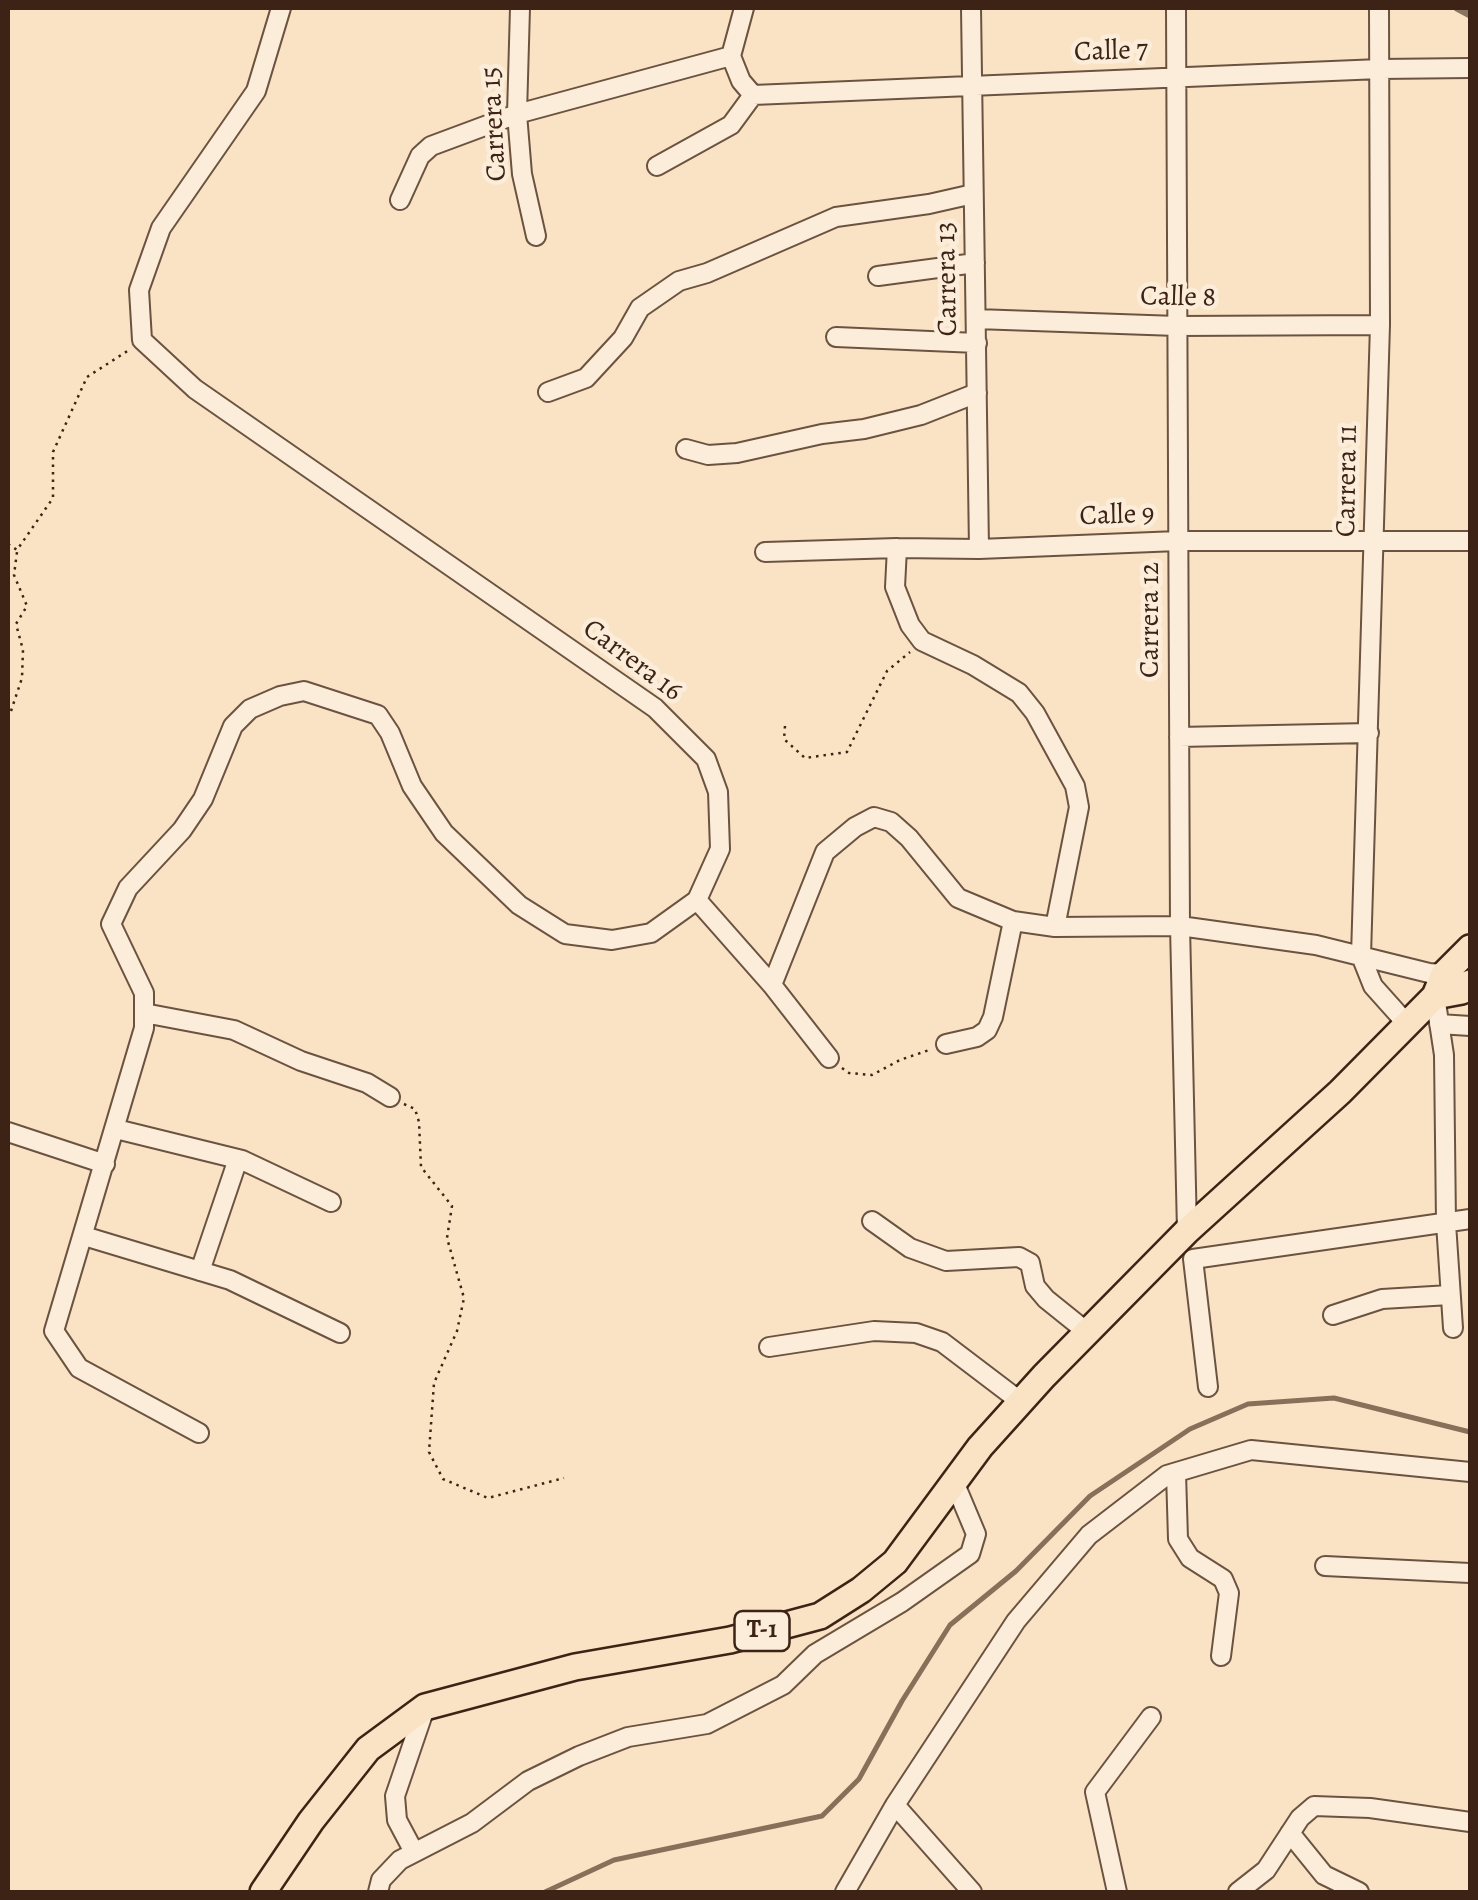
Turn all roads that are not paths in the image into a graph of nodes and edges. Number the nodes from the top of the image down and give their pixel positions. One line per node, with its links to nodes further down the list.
1 (281, 8): 36 (street, Carrera 16)
2 (520, 8): 13 (street, Carrera 15)
3 (744, 8): 7 (street)
4 (971, 8): 11 (street, Carrera 13)
5 (1176, 8): 10 (street, Carrera 12)
6 (1379, 8): 9 (street, Carrera 11)
7 (731, 56): 12 (street); 13 (street)
8 (1470, 68): 9 (street, Calle 7)
9 (1380, 69): 10 (street, Calle 7); 21 (street, Carrera 11)
10 (1177, 78): 11 (street, Calle 7); 22 (street, Carrera 12)
11 (970, 84): 12 (street, Calle 7); 15 (street, Carrera 13)
12 (753, 95): 14 (street)
13 (517, 114): 16 (street); 17 (street, Carrera 15)
14 (657, 166)
15 (973, 194): 18 (street, Carrera 13); 25 (street)
16 (400, 200)
17 (536, 236)
18 (975, 263): 19 (street); 20 (street, Carrera 13)
19 (878, 276)
20 (976, 318): 22 (street, Calle 8); 24 (street, Carrera 13)
21 (1380, 324): 22 (street, Calle 8); 28 (street, Carrera 11)
22 (1177, 326): 29 (street, Carrera 12)
23 (836, 337): 24 (street)
24 (977, 343): 26 (street, Carrera 13)
25 (548, 392)
26 (977, 393): 27 (street); 32 (street, Carrera 13)
27 (686, 450)
28 (1374, 540): 29 (street, Calle 9); 30 (street, Calle 9); 34 (street, Carrera 11)
29 (1178, 542): 32 (street, Calle 9); 35 (street, Carrera 12)
30 (1470, 542)
31 (897, 548): 32 (street, Calle 9); 33 (street, Calle 9); 39 (street)
32 (978, 549)
33 (765, 552)
34 (1370, 733): 35 (street); 41 (street, Carrera 11)
35 (1179, 736): 38 (street, Carrera 12)
36 (698, 900): 43 (street); 45 (street)
37 (1013, 922): 39 (street); 43 (street); 49 (street)
38 (1180, 926): 39 (street); 41 (street); 61 (street, Carrera 12)
39 (1056, 927)
40 (1470, 948): 44 (highway, T-1)
41 (1361, 956): 44 (street); 46 (street)
42 (1470, 983): 44 (highway, T-1)
43 (772, 985): 50 (street)
44 (1439, 985): 46 (highway, T-1); 47 (street)
45 (144, 1013): 51 (street); 52 (street)
46 (1406, 1024): 61 (highway, T-1)
47 (1439, 1024): 48 (street); 59 (street)
48 (1470, 1026)
49 (946, 1044)
50 (829, 1058)
51 (390, 1097)
52 (116, 1129): 54 (street); 55 (street)
53 (8, 1132): 55 (street)
54 (238, 1159): 56 (street); 62 (street)
55 (105, 1164): 60 (street)
56 (331, 1202)
57 (1470, 1219): 59 (street)
58 (872, 1221): 66 (street)
59 (1446, 1223): 61 (street); 63 (street)
60 (84, 1236): 62 (street); 71 (street)
61 (1186, 1244): 66 (highway, T-1); 69 (street, Carrera 12)
62 (200, 1271): 67 (street)
63 (1450, 1295): 64 (street); 65 (street)
64 (1333, 1315)
65 (1453, 1328)
66 (1087, 1332): 70 (highway, T-1)
67 (340, 1333)
68 (768, 1347): 70 (street)
69 (1208, 1387)
70 (1021, 1402): 74 (highway, T-1)
71 (200, 1433)
72 (1176, 1472): 73 (street); 77 (street); 80 (street)
73 (1470, 1472)
74 (956, 1484): 78 (highway, T-1); 83 (street)
75 (1325, 1566): 76 (street)
76 (1470, 1573)
77 (1221, 1656)
78 (426, 1707): 83 (street); 84 (highway, T-1)
79 (1150, 1717): 88 (street)
80 (896, 1805): 86 (street); 87 (street)
81 (1470, 1822): 82 (street)
82 (1290, 1833): 89 (street); 90 (street)
83 (414, 1852): 85 (street)
84 (263, 1892)
85 (378, 1892)
86 (845, 1892)
87 (972, 1892)
88 (1117, 1892)
89 (1238, 1892)
90 (1359, 1892)

